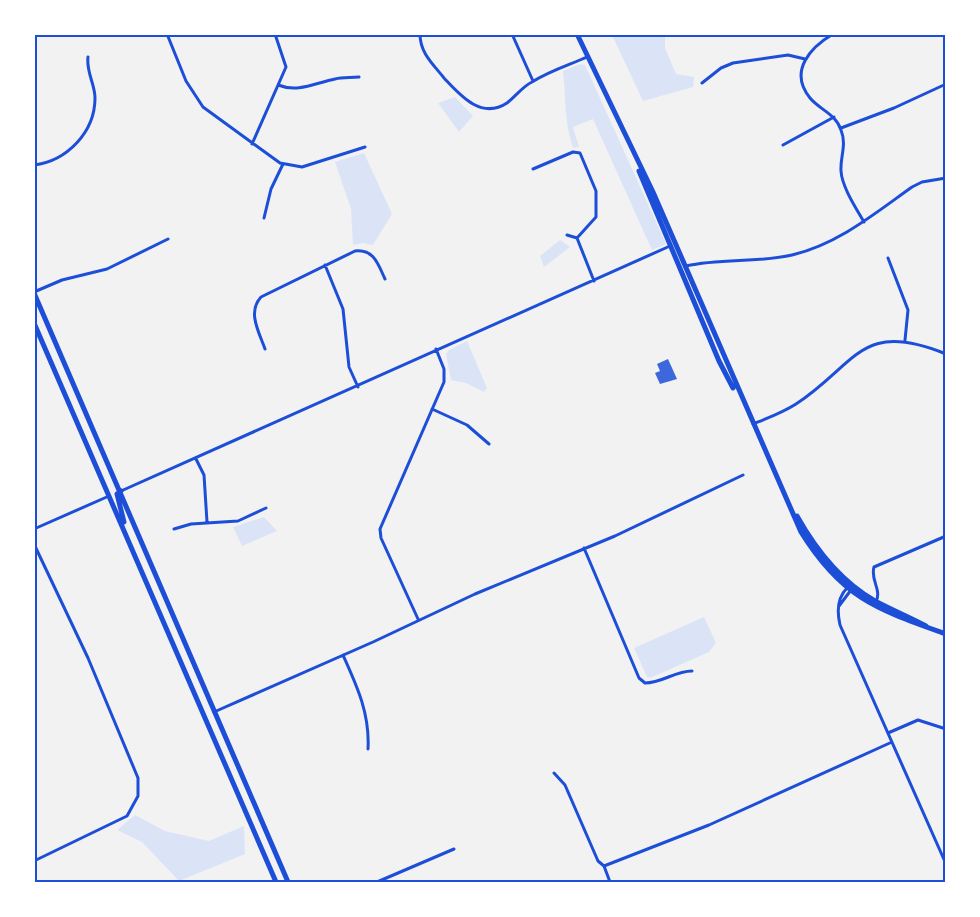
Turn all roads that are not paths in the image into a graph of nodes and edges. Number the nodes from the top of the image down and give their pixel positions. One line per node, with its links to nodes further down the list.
1 (167, 34): 17 (street)
2 (275, 34): 14 (street)
3 (420, 34): 11 (street)
4 (512, 34): 11 (street)
5 (578, 34): 7 (main road)
6 (833, 34): 9 (street)
7 (588, 56): 11 (street); 29 (main road)
8 (88, 57): 21 (street)
9 (805, 59): 12 (street); 15 (street)
10 (359, 76): 14 (street)
11 (533, 81)
12 (702, 83)
13 (945, 84): 16 (street)
14 (278, 85): 17 (street)
15 (834, 117): 16 (street); 18 (street)
16 (841, 128): 25 (street)
17 (252, 144): 20 (street)
18 (783, 145)
19 (365, 147): 20 (street)
20 (284, 164): 24 (street)
21 (34, 165)
22 (533, 169): 27 (street)
23 (945, 178): 25 (street)
24 (264, 218)
25 (864, 222): 32 (street)
26 (567, 235): 27 (street)
27 (577, 238): 34 (street)
28 (168, 239): 35 (street)
29 (673, 245): 32 (main road); 34 (street)
30 (888, 258): 37 (street)
31 (325, 265): 33 (street); 38 (street); 41 (street)
32 (683, 267): 43 (main road)
33 (385, 279)
34 (594, 281): 39 (street)
35 (34, 293): 47 (main road)
36 (35, 325): 48 (main road)
37 (905, 340): 40 (street); 43 (street)
38 (265, 349)
39 (436, 349): 41 (street); 42 (street)
40 (945, 354)
41 (358, 387): 45 (street)
42 (432, 409): 44 (street); 61 (street)
43 (753, 425): 59 (main road)
44 (489, 444)
45 (196, 459): 47 (street); 50 (street)
46 (743, 475): 57 (street)
47 (121, 491): 51 (main road); 56 (main road)
48 (110, 495): 51 (main road); 52 (street)
49 (266, 508): 50 (street)
50 (207, 522): 53 (street)
51 (124, 527): 58 (main road)
52 (34, 529)
53 (174, 529)
54 (945, 536): 60 (street)
55 (34, 544): 72 (street)
56 (145, 547): 58 (main road); 65 (main road)
57 (584, 548): 61 (street); 64 (street)
58 (135, 552): 75 (main road)
59 (850, 588): 60 (main road); 67 (street)
60 (875, 604): 62 (main road)
61 (418, 619): 63 (street)
62 (945, 633)
63 (343, 655): 65 (street); 69 (street)
64 (692, 671)
65 (214, 712): 76 (main road)
66 (945, 729): 67 (street)
67 (888, 733): 68 (street)
68 (892, 742): 73 (street); 74 (street)
69 (368, 748)
70 (554, 773): 74 (street)
71 (454, 849): 77 (street)
72 (34, 861)
73 (945, 864)
74 (604, 866): 78 (street)
75 (276, 882)
76 (288, 882)
77 (377, 882)
78 (610, 882)

